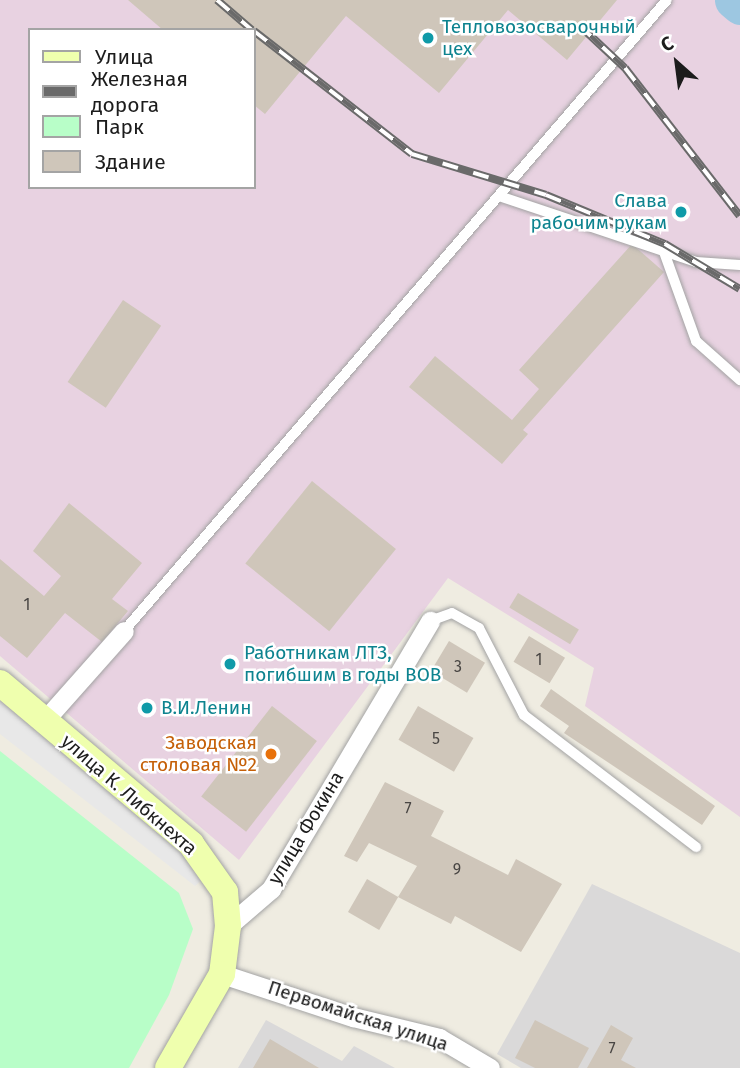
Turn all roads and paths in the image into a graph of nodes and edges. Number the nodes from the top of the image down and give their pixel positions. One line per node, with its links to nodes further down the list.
1 (667, 0): 2 (lane)
2 (499, 196): 3 (lane); 7 (lane)
3 (664, 252): 4 (lane); 5 (lane)
4 (740, 265)
5 (740, 380)
6 (429, 621): 10 (lane); 11 (street, улица Фокина)
7 (124, 631): 9 (street)
8 (0, 683): 9 (street, улица К. Либкнехта)
9 (44, 722): 11 (street, улица К. Либкнехта)
10 (696, 847)
11 (228, 926): 12 (street)
12 (222, 974): 13 (street); 14 (street, Первомайская улица)
13 (168, 1068)
14 (491, 1068)

